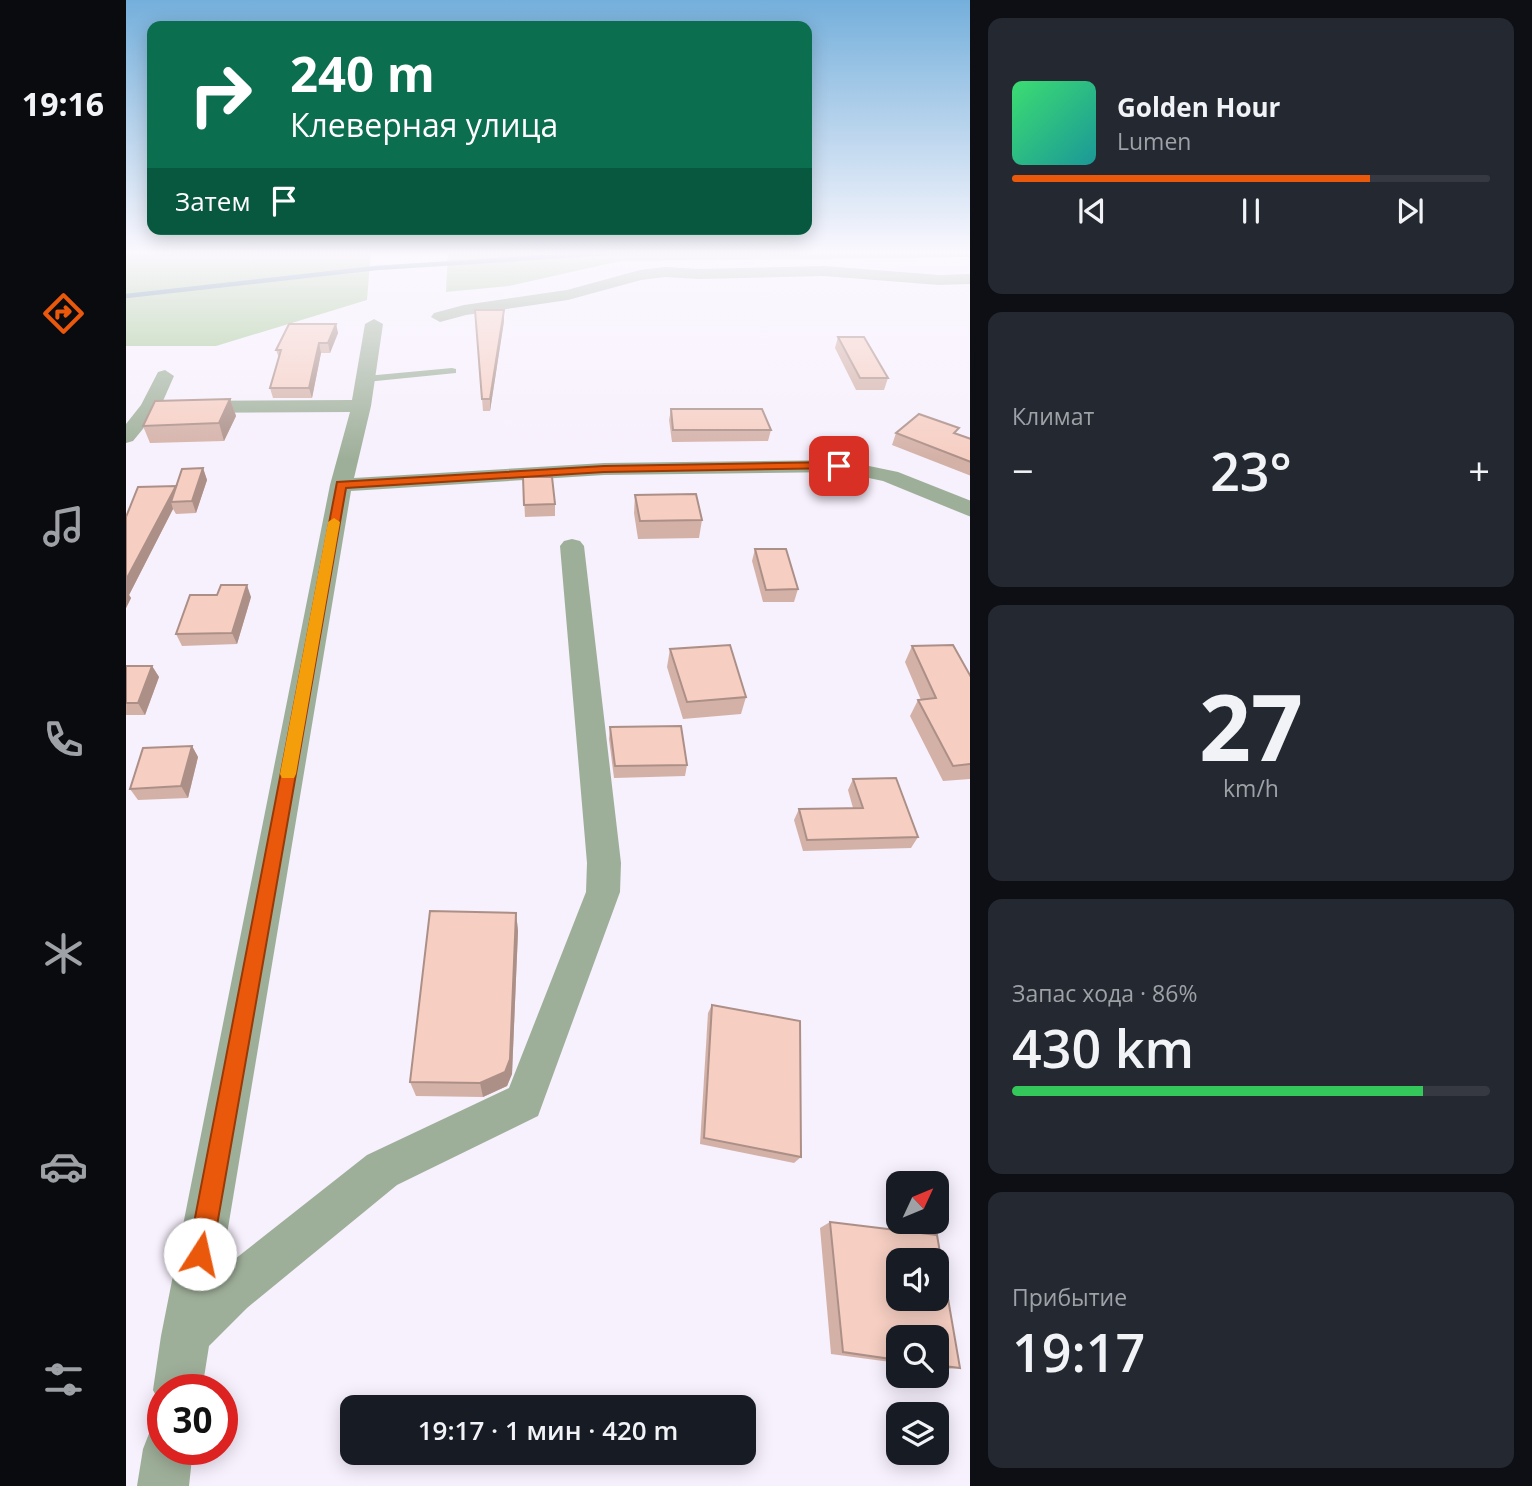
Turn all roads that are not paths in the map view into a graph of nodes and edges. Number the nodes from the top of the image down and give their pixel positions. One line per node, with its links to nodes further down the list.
1 (374, 324): 4 (street)
2 (452, 371): 4 (lane)
3 (164, 376): 5 (street)
4 (363, 392): 5 (street); 7 (street)
5 (150, 407): 6 (street)
6 (126, 437)
7 (341, 485): 8 (street); 10 (street)
8 (970, 510)
9 (572, 546): 10 (street)
10 (185, 1336): 11 (street)
11 (179, 1374)
12 (166, 1465): 13 (street)
13 (163, 1486)

